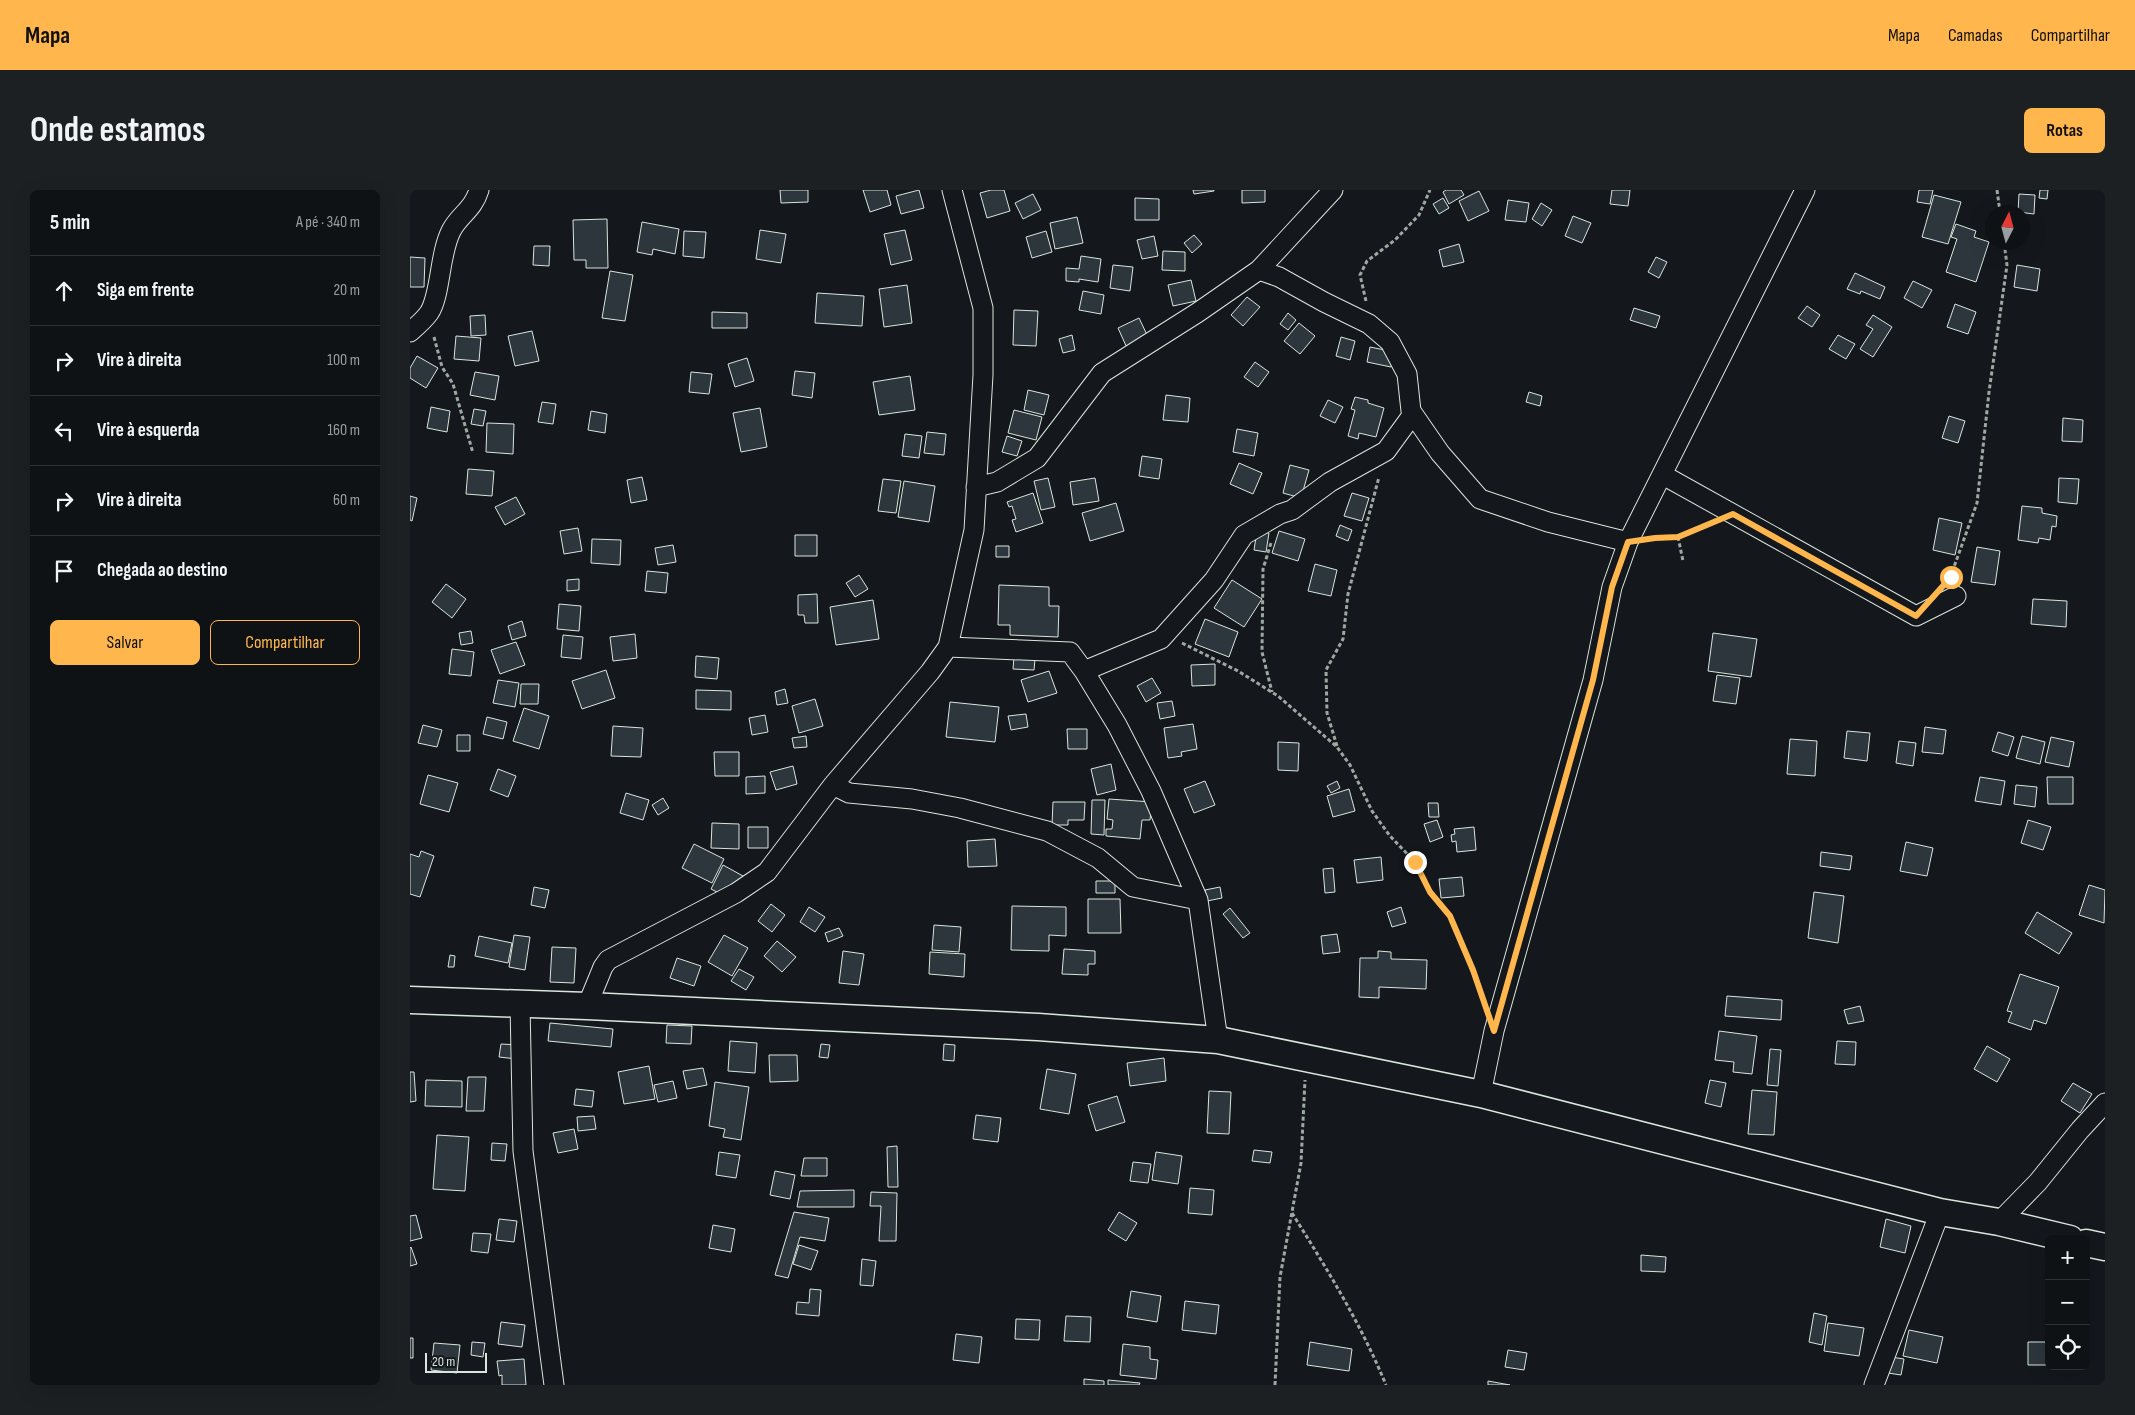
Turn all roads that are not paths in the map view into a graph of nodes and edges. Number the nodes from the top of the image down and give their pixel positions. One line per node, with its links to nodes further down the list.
1 (479, 190): 6 (street)
2 (952, 190): 9 (street)
3 (1333, 190): 5 (street)
4 (1805, 190): 8 (street)
5 (1259, 270): 7 (street); 9 (street)
6 (410, 332)
7 (1413, 414): 10 (street); 13 (street)
8 (1663, 475): 10 (street); 11 (street)
9 (976, 487): 12 (street)
10 (1628, 542): 20 (street)
11 (1951, 590)
12 (948, 647): 13 (street); 14 (street)
13 (1084, 671): 15 (street)
14 (833, 785): 15 (street); 18 (street)
15 (1198, 900): 19 (street)
16 (410, 1000): 17 (street)
17 (520, 1005): 18 (street); 27 (street)
18 (587, 1006): 19 (street)
19 (1218, 1040): 20 (street)
20 (1481, 1094): 22 (street)
21 (2105, 1103): 23 (street)
22 (1940, 1212): 23 (street); 28 (street)
23 (1999, 1222): 24 (street)
24 (2053, 1235)
25 (2090, 1244): 26 (street)
26 (2105, 1247)
27 (554, 1385)
28 (1874, 1385)

